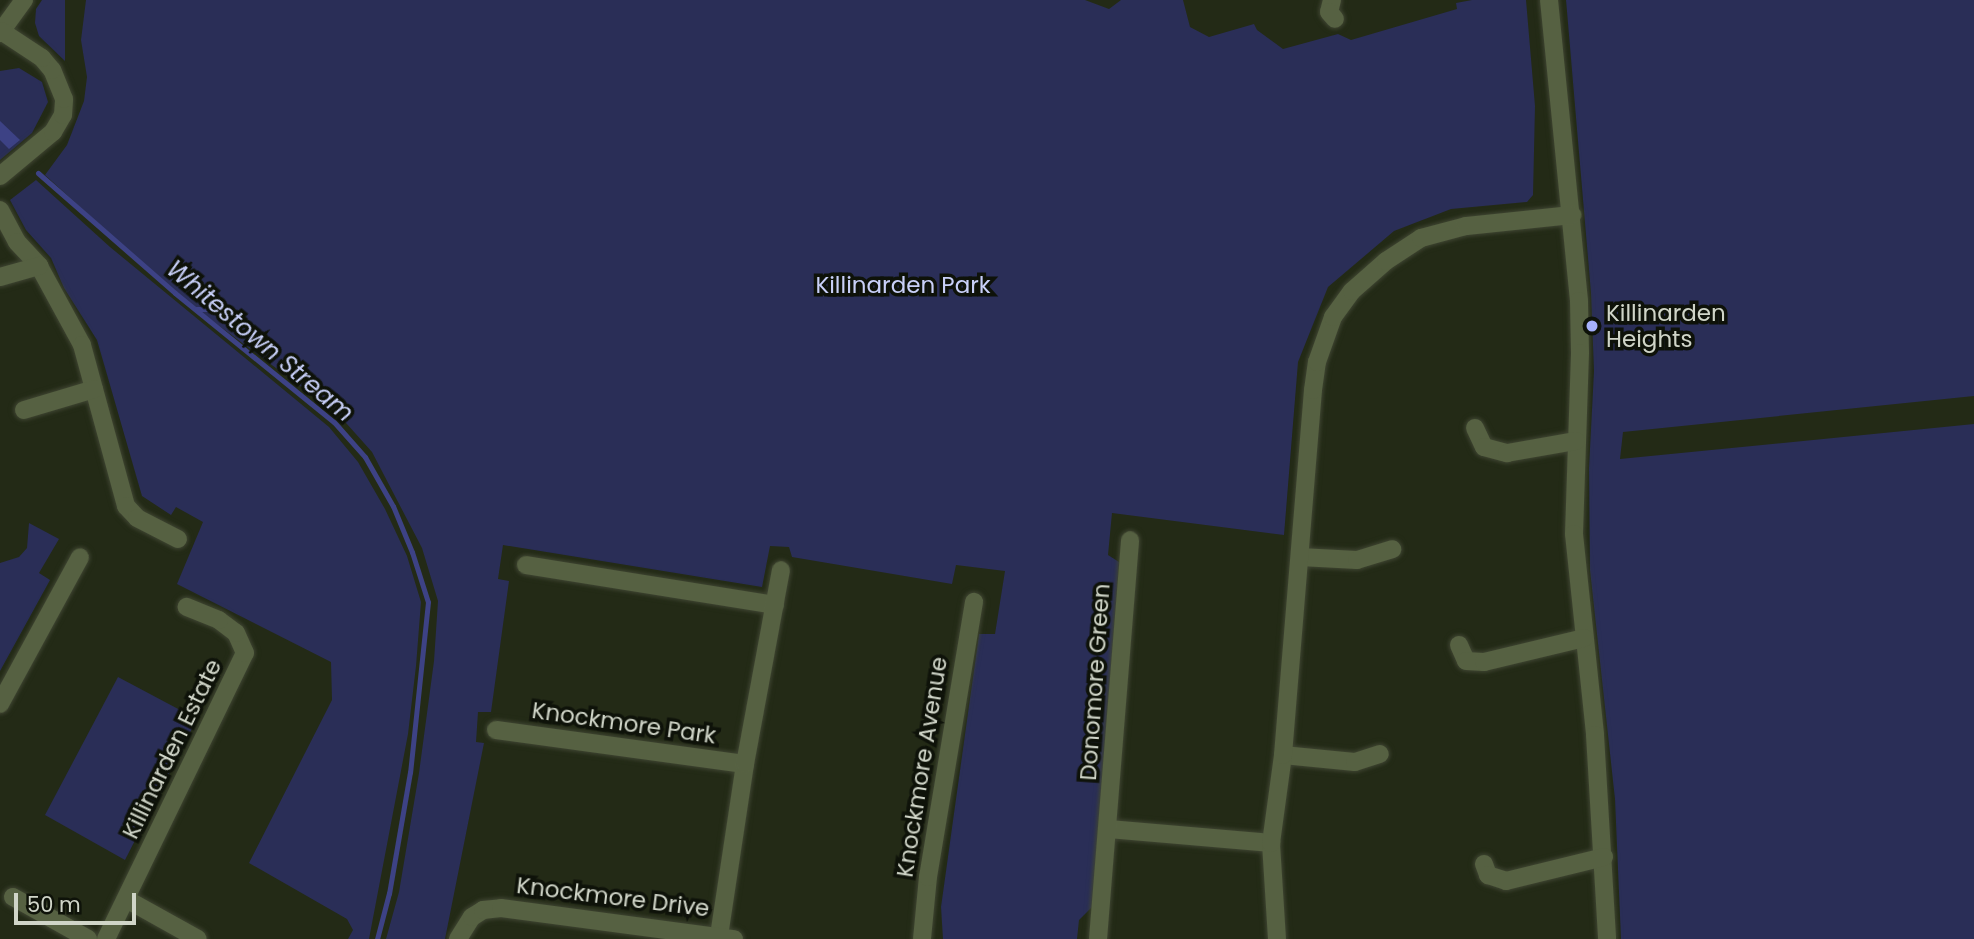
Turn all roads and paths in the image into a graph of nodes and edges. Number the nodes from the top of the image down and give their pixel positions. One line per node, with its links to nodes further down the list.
1 (24, 0): 5 (street)
2 (1332, 0): 4 (street)
3 (1549, 0): 8 (street)
4 (1335, 19)
5 (1, 32): 6 (street)
6 (6, 172)
7 (0, 211): 9 (street)
8 (1572, 215): 14 (street); 19 (street)
9 (39, 266): 10 (street); 11 (street)
10 (0, 277)
11 (94, 389): 12 (street); 15 (street)
12 (24, 410)
13 (1475, 428): 14 (street)
14 (1576, 441): 25 (street)
15 (178, 539)
16 (1130, 540): 32 (street, Donomore Green)
17 (1392, 549): 19 (street)
18 (80, 557): 27 (street)
19 (1300, 557): 30 (street)
20 (526, 565): 23 (street)
21 (781, 570): 23 (street, Knockmore Park)
22 (974, 603): 43 (street, Knockmore Avenue)
23 (775, 605): 31 (street, Knockmore Park)
24 (186, 607): 37 (street, Killinarden Estate)
25 (1584, 638): 26 (street); 34 (street)
26 (1459, 645)
27 (0, 704)
28 (496, 730): 31 (street, Knockmore Park)
29 (1380, 754): 30 (street)
30 (1283, 755): 33 (street)
31 (745, 764): 38 (street, Knockmore Park)
32 (1109, 829): 33 (street); 44 (street, Donomore Green)
33 (1271, 843): 45 (street)
34 (1604, 857): 35 (street); 46 (street)
35 (1484, 864)
36 (13, 897): 39 (street)
37 (126, 899): 40 (street, Killinarden Estate); 41 (street)
38 (727, 937): 42 (street, Knockmore Drive)
39 (88, 939)
40 (106, 939)
41 (198, 939)
42 (458, 939)
43 (922, 939)
44 (1098, 939)
45 (1277, 939)
46 (1607, 939)

